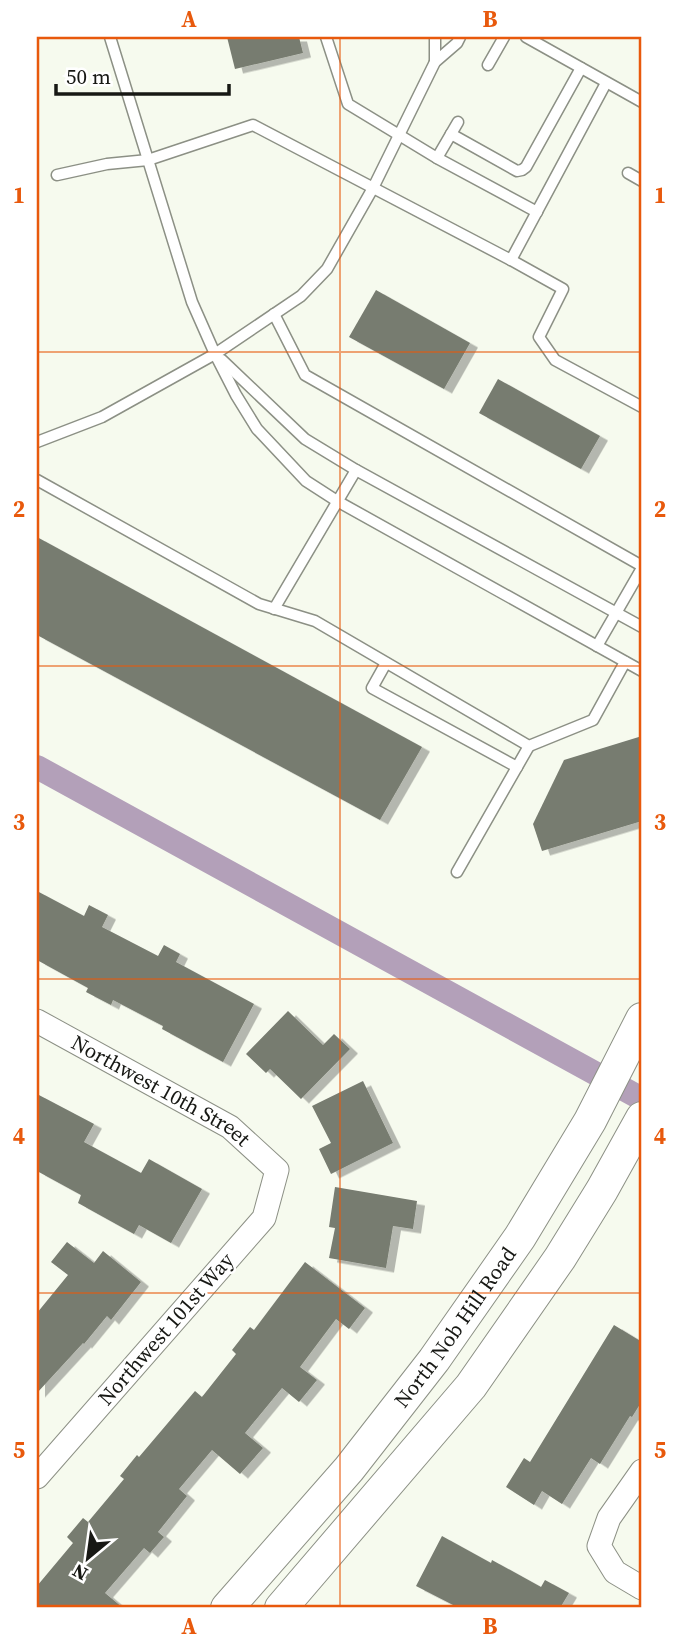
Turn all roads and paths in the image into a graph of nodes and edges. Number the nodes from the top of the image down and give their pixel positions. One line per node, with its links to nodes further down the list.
1 (110, 37): 16 (lane)
2 (326, 37): 14 (lane)
3 (435, 37): 7 (lane)
4 (460, 37): 7 (lane)
5 (504, 37): 8 (lane)
6 (526, 37): 9 (lane)
7 (435, 62): 14 (lane)
8 (488, 65)
9 (581, 68): 10 (lane); 13 (lane)
10 (606, 83): 11 (lane); 21 (lane)
11 (642, 102)
12 (458, 122): 13 (lane)
13 (451, 134): 15 (lane)
14 (399, 136): 15 (lane); 20 (lane)
15 (437, 158): 21 (lane)
16 (148, 160): 18 (lane); 20 (lane); 24 (lane)
17 (628, 173): 19 (lane)
18 (57, 175)
19 (642, 181)
20 (373, 188): 22 (lane); 23 (lane)
21 (537, 212): 22 (lane)
22 (511, 260): 25 (lane)
23 (274, 314): 24 (lane); 30 (lane)
24 (215, 354): 26 (lane); 27 (lane); 29 (lane)
25 (642, 407)
26 (37, 442)
27 (355, 470): 29 (lane); 32 (lane)
28 (37, 480): 31 (lane)
29 (337, 501): 31 (lane); 34 (lane)
30 (642, 567): 32 (lane)
31 (274, 609): 36 (lane)
32 (615, 613): 33 (lane); 34 (lane)
33 (642, 627)
34 (597, 646): 35 (lane)
35 (625, 662): 37 (lane); 38 (lane)
36 (386, 663): 38 (lane); 39 (lane)
37 (642, 671)
38 (529, 746): 39 (lane)
39 (517, 767): 40 (lane)
40 (457, 872)
41 (37, 1021): 44 (street, Northwest 10th Street)
42 (637, 1029): 48 (main road, North Nob Hill Road)
43 (642, 1118): 49 (main road, North Nob Hill Road)
44 (277, 1170): 46 (street, Northwest 101st Way)
45 (642, 1471): 47 (street)
46 (37, 1477)
47 (642, 1588)
48 (227, 1608)
49 (281, 1608)

